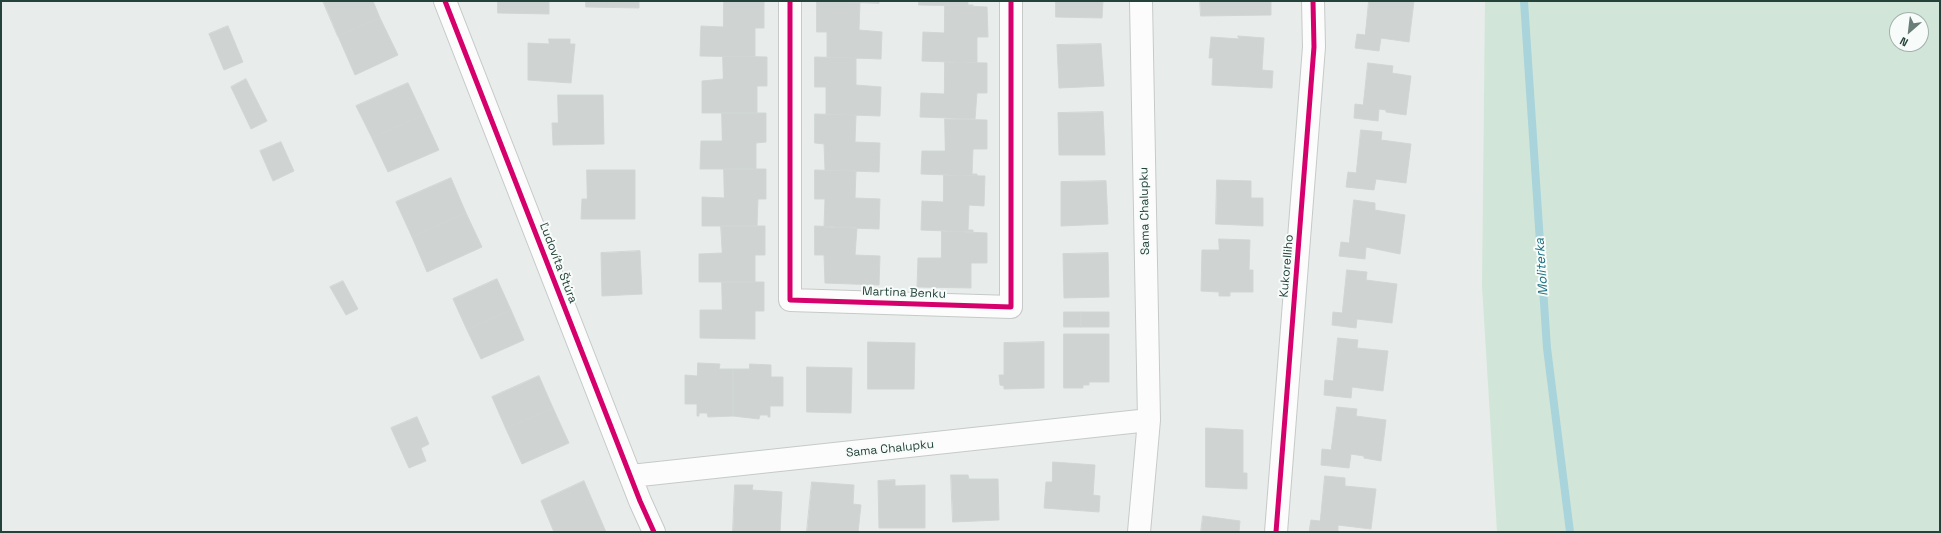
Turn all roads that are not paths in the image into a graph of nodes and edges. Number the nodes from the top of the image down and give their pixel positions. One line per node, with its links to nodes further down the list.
1 (445, 1): 7 (street, Ľudovíta Štúra)
2 (790, 1): 3 (street, Martina Benku)
3 (1011, 1)
4 (1140, 1): 6 (street, Sama Chalupku)
5 (1313, 1): 10 (street, Kukorelliho)
6 (1149, 420): 7 (street, Sama Chalupku); 9 (street, Sama Chalupku)
7 (631, 476): 8 (street, Ľudovíta Štúra)
8 (654, 532)
9 (1139, 532)
10 (1276, 532)

